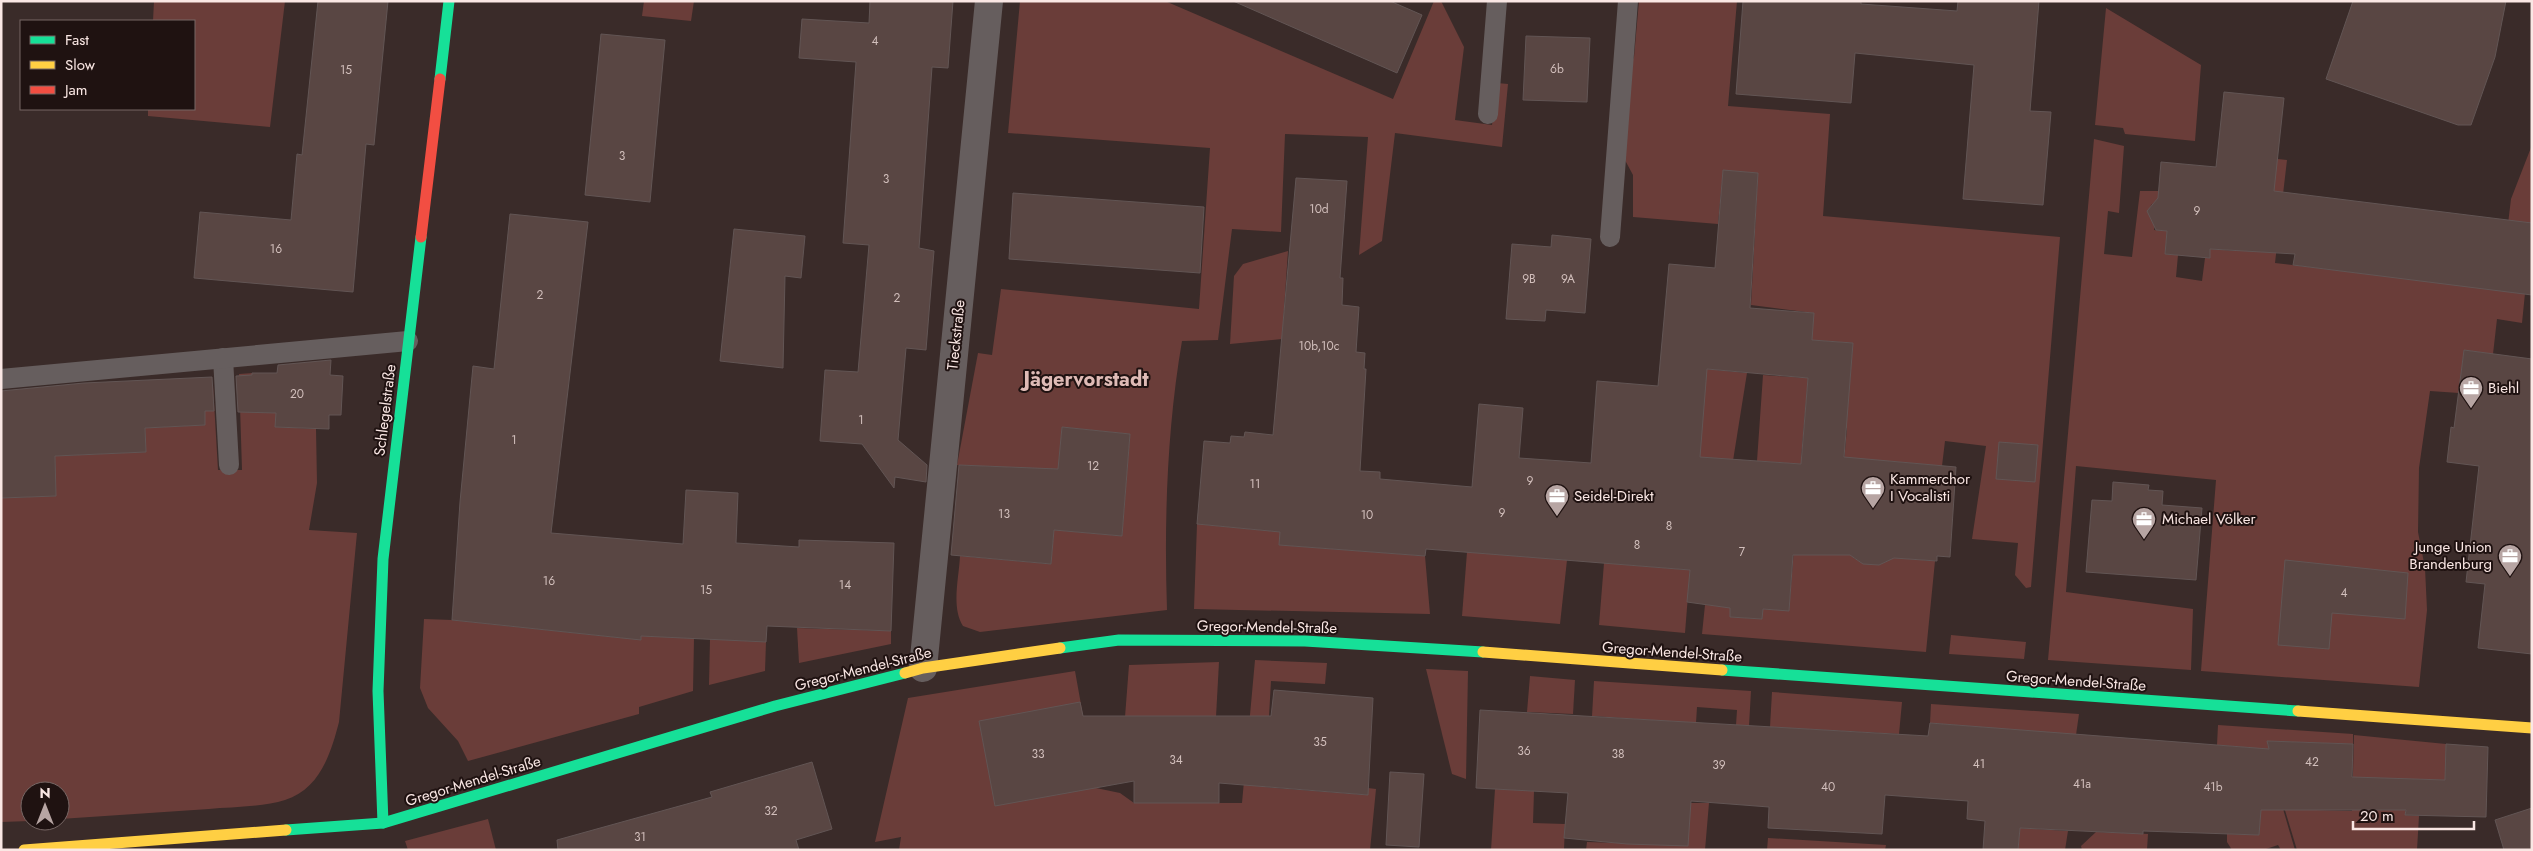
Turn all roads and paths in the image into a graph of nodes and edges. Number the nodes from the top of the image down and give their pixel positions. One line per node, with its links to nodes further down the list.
1 (448, 1): 7 (street, Schlegelstraße)
2 (989, 1): 11 (street, Tieckstraße)
3 (1497, 1): 5 (lane)
4 (1628, 1): 6 (lane)
5 (1488, 114)
6 (1610, 237)
7 (408, 341): 8 (lane); 13 (street, Schlegelstraße)
8 (223, 358): 9 (lane); 10 (lane)
9 (1, 378)
10 (229, 465)
11 (923, 668): 12 (street, Gregor-Mendel-Straße); 13 (street, Gregor-Mendel-Straße)
12 (2532, 728)
13 (383, 823): 14 (street, Gregor-Mendel-Straße)
14 (24, 850)

